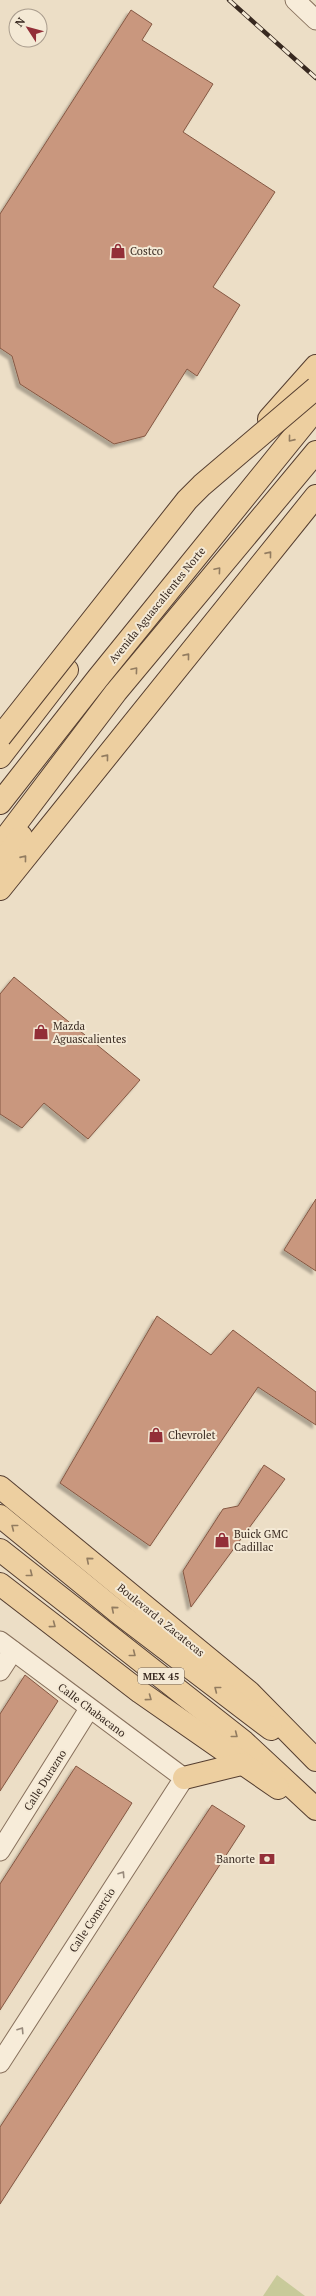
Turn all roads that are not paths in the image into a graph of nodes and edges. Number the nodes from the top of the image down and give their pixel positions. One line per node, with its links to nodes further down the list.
1 (294, 0): 2 (street)
2 (316, 20)
3 (316, 366): 11 (main road)
4 (316, 388): 10 (main road, bridge)
5 (316, 409): 8 (main road, Avenida Aguascalientes Norte, one-way to 8)
6 (316, 452): 9 (main road, one-way to 6)
7 (316, 496): 16 (main road, one-way to 7)
8 (98, 678): 11 (main road); 13 (main road, Avenida Aguascalientes Norte)
9 (116, 692): 14 (main road); 15 (main road)
10 (0, 737)
11 (8, 760): 12 (main road)
12 (0, 782)
13 (0, 803)
14 (0, 845)
15 (0, 864)
16 (0, 889)
17 (0, 1487): 24 (main road, Boulevard a Zacatecas / MEX 45, one-way to 17)
18 (0, 1516): 24 (main road, Boulevard a Zacatecas / MEX 45, one-way to 18)
19 (0, 1550): 27 (main road, MEX 45, one-way to 27)
20 (0, 1584): 25 (main road, MEX 45, one-way to 25)
21 (6, 1646): 22 (street); 23 (street, Calle Chabacano)
22 (0, 1671)
23 (89, 1708): 26 (street, Calle Chabacano); 29 (street, Calle Durazno)
24 (316, 1761)
25 (241, 1764): 26 (main road); 28 (main road, MEX 45)
26 (184, 1778): 30 (street, Calle Comercio, one-way to 26)
27 (316, 1809)
28 (316, 1813)
29 (0, 1851)
30 (0, 2063)

